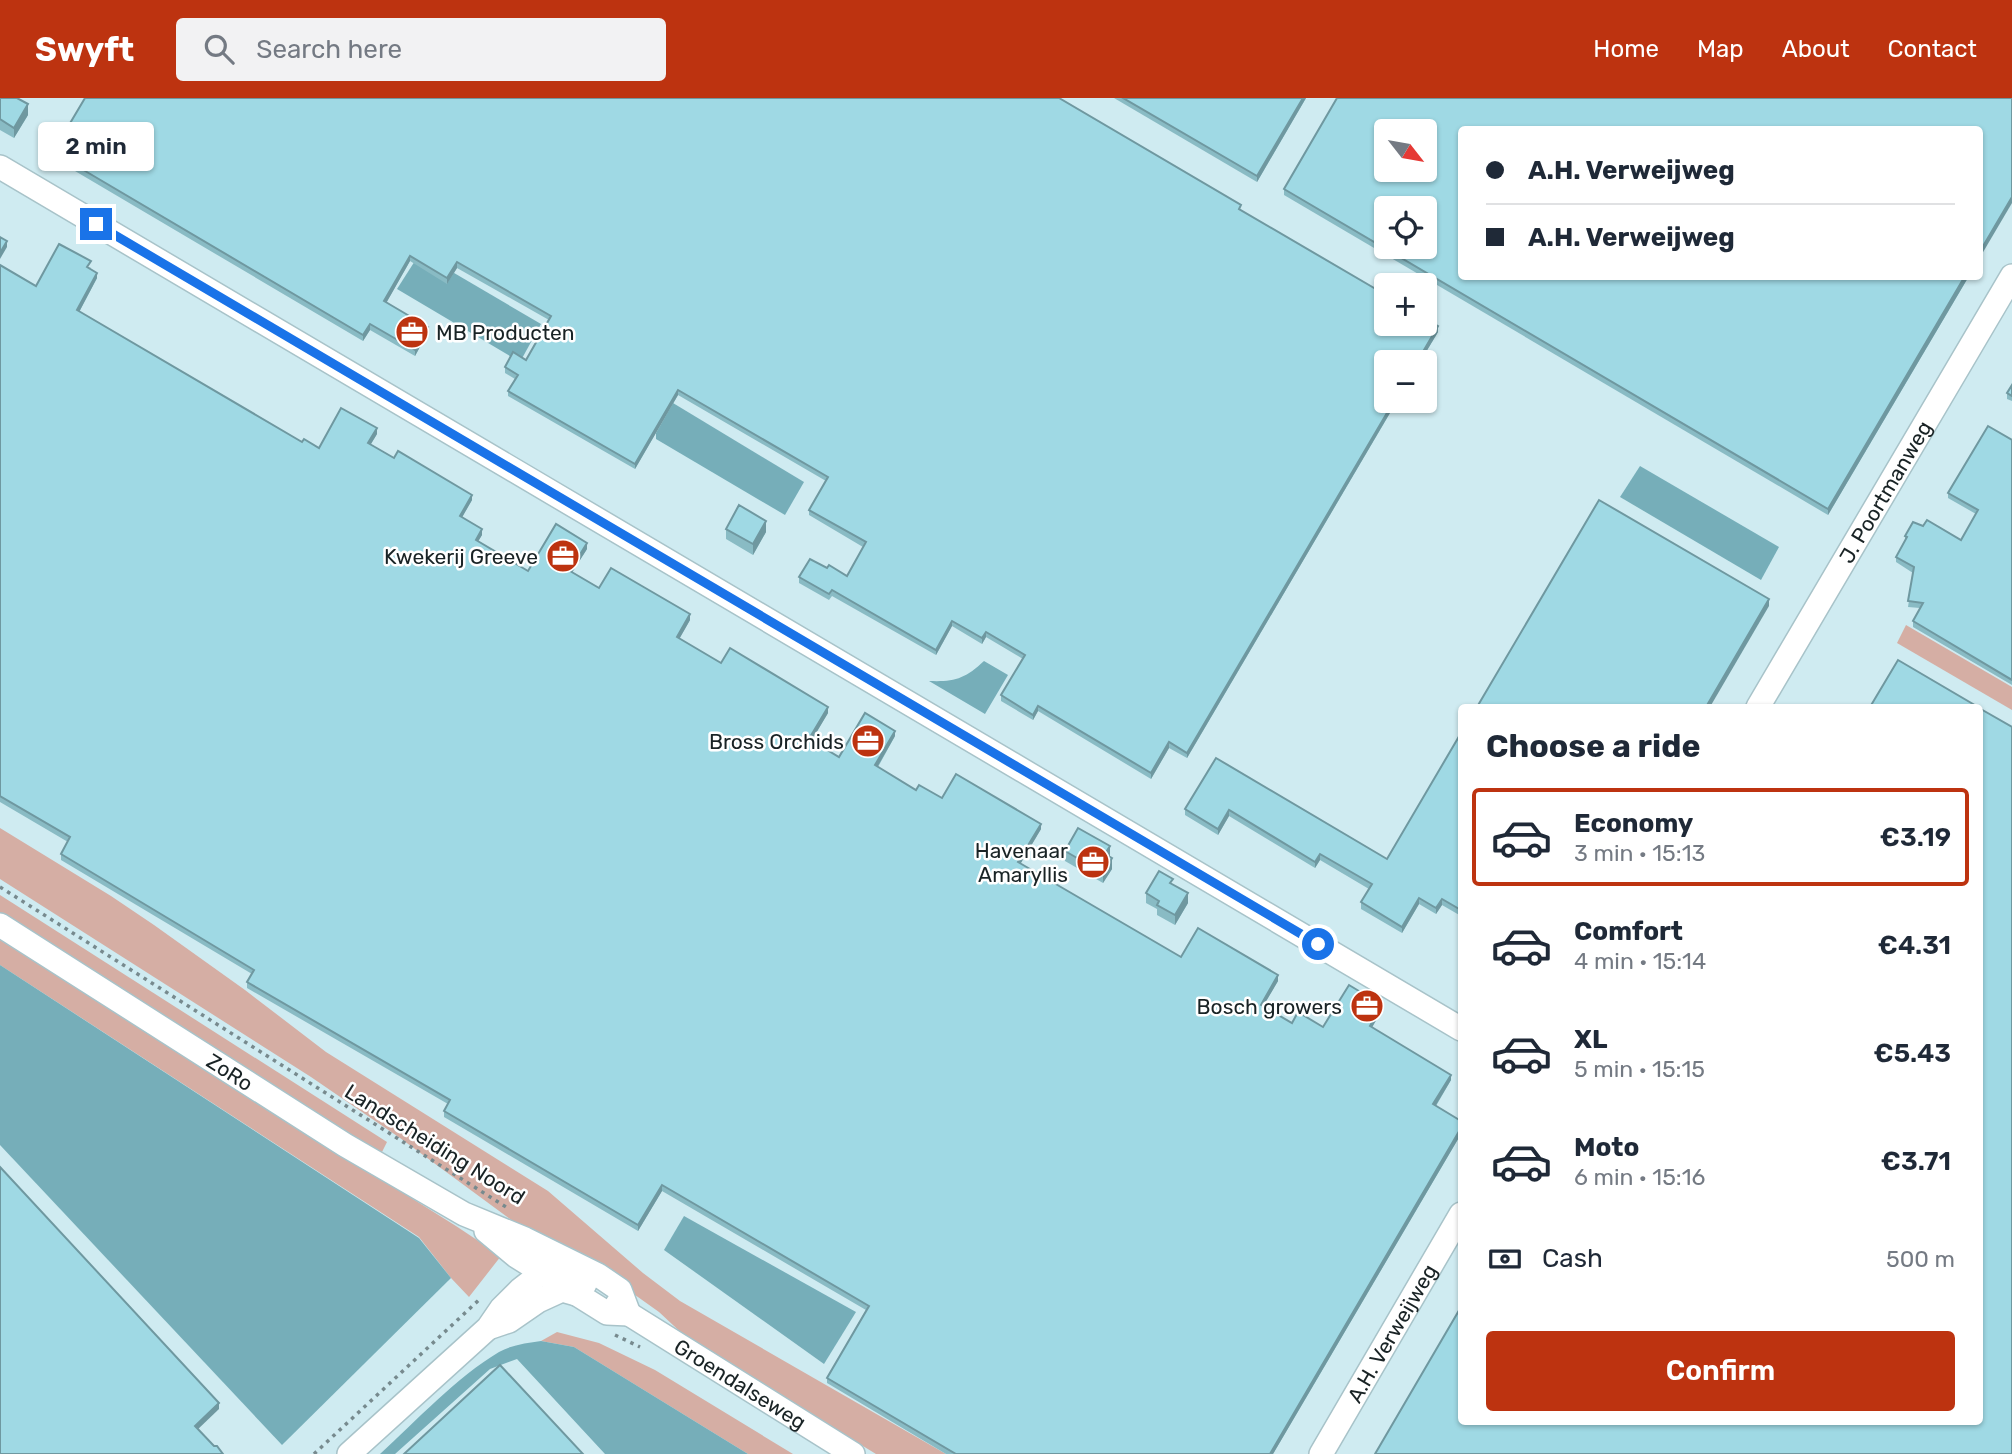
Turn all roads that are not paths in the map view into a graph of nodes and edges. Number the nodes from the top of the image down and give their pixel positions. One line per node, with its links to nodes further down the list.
1 (0, 167): 5 (street)
2 (2012, 276): 3 (street, J. Poortmanweg)
3 (1760, 704)
4 (0, 925): 6 (street, ZoRo)
5 (1458, 1026)
6 (464, 1214): 8 (street, ZoRo); 10 (street, ZoRo)
7 (1458, 1219): 14 (street, A.H. Verweijweg)
8 (543, 1272): 9 (street, Groendalseweg); 10 (street, Groendalseweg); 11 (street)
9 (579, 1295): 10 (street, Groendalseweg); 11 (street)
10 (629, 1314): 13 (street, Groendalseweg)
11 (488, 1328): 12 (street)
12 (349, 1454)
13 (853, 1454)
14 (1321, 1454)

